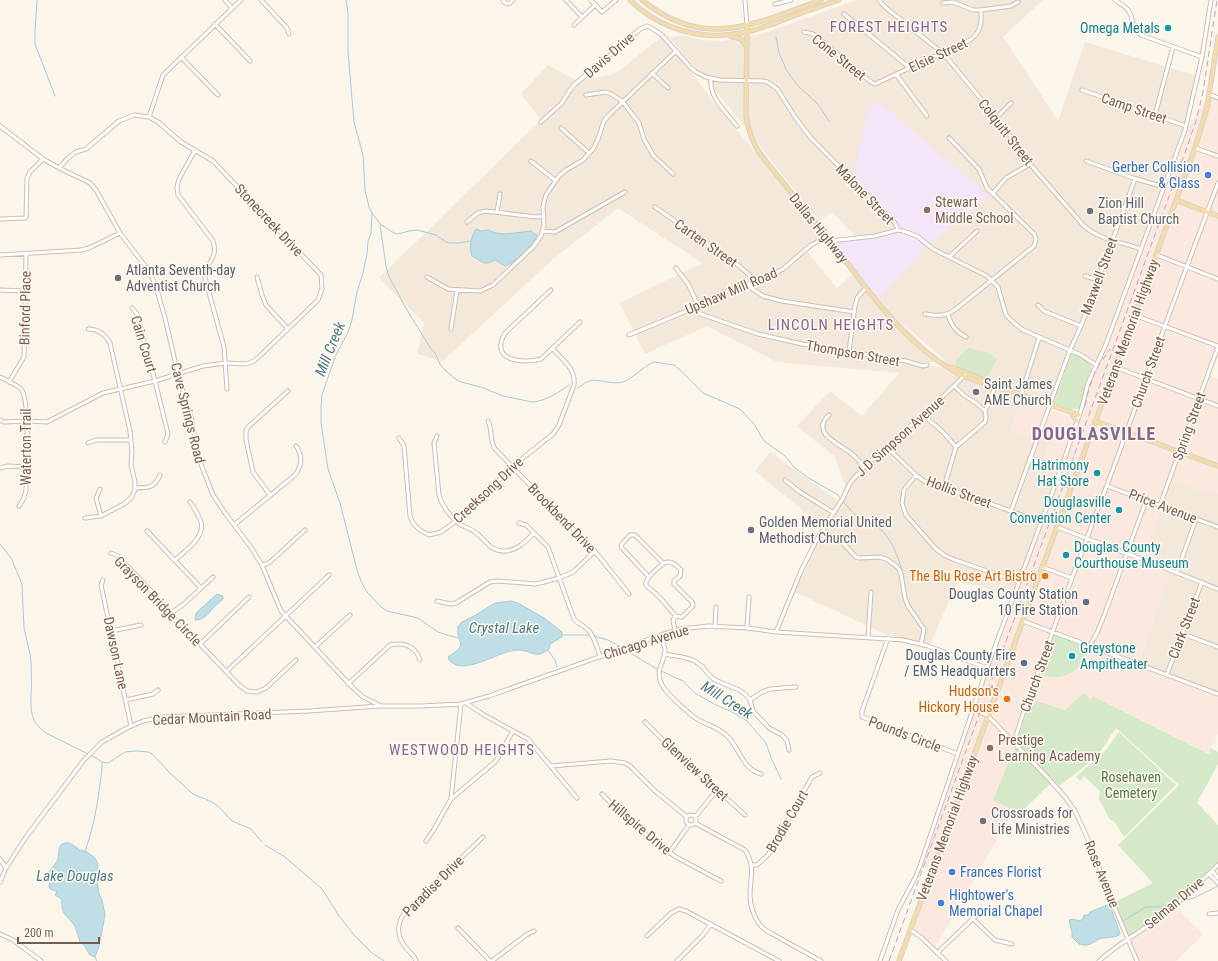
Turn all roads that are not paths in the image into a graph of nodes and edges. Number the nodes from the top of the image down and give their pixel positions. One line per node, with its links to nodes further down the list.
1 (225, 0): 22 (street)
2 (241, 0): 22 (street)
3 (261, 0): 31 (street)
4 (503, 0): 5 (street)
5 (513, 0)
6 (566, 0): 25 (street)
7 (591, 0): 20 (street)
8 (616, 0): 20 (street)
9 (630, 0): 32 (main road)
10 (642, 0): 28 (main road)
11 (745, 0): 28 (street)
12 (791, 0): 21 (street)
13 (821, 0): 28 (main road)
14 (839, 0): 29 (main road)
15 (879, 0): 38 (street, Colquitt Street)
16 (1115, 0): 34 (street)
17 (1210, 0): 40 (street)
18 (1018, 2): 23 (street)
19 (943, 3): 23 (street)
20 (595, 4): 25 (street)
21 (775, 4)
22 (232, 8): 26 (street)
23 (981, 10): 38 (street, Elsie Street)
24 (844, 14): 42 (street)
25 (582, 17): 27 (street)
26 (215, 24): 39 (street); 41 (street)
27 (574, 24)
28 (748, 26): 29 (main road)
29 (747, 32): 32 (main road); 37 (main road)
30 (804, 32): 47 (street, Cone Street)
31 (289, 34)
32 (727, 35): 37 (main road)
33 (1218, 37): 36 (main road, Veterans Memorial Highway)
34 (1173, 47): 40 (street); 56 (street)
35 (676, 50): 43 (street); 45 (street, Davis Drive); 60 (street, Davis Drive)
36 (1217, 50): 50 (main road, Veterans Memorial Highway)
37 (747, 51): 46 (main road)
38 (942, 53): 42 (street, Elsie Street); 59 (street, Colquitt Street)
39 (181, 57): 51 (street); 58 (street)
40 (1202, 57): 63 (street)
41 (250, 61)
42 (910, 68): 44 (street, Elsie Street)
43 (652, 73): 48 (street); 54 (street)
44 (896, 74): 47 (street, Elsie Street); 57 (street)
45 (711, 79): 46 (street, Davis Drive); 62 (street)
46 (746, 80): 91 (street, Malone Street); 96 (main road, Dallas Highway)
47 (875, 84)
48 (668, 88)
49 (1082, 90): 56 (street, Camp Street)
50 (1209, 94): 53 (street); 66 (main road, Veterans Memorial Highway)
51 (218, 95)
52 (586, 95): 54 (street)
53 (1218, 98)
54 (622, 101): 68 (street); 75 (street)
55 (1011, 103): 59 (street)
56 (1156, 115): 63 (street, Camp Street)
57 (927, 116)
58 (149, 117): 67 (street, Stonecreek Drive); 74 (street)
59 (996, 118): 73 (street, Colquitt Street)
60 (541, 122)
61 (0, 126): 70 (street, Cave Springs Road)
62 (737, 126)
63 (1186, 126): 79 (street)
64 (561, 128): 68 (street)
65 (950, 138): 81 (street)
66 (1195, 148): 69 (street); 83 (main road, Veterans Memorial Highway)
67 (195, 150): 129 (street, Stonecreek Drive); 138 (street)
68 (589, 154): 77 (street)
69 (1218, 156)
70 (43, 159): 74 (street, Cave Springs Road); 89 (street)
71 (531, 161): 77 (street)
72 (1086, 161): 76 (street)
73 (1030, 164): 81 (street); 95 (street, Colquitt Street)
74 (59, 168): 94 (street, Cave Springs Road)
75 (673, 174)
76 (1135, 179): 79 (street); 95 (street, Maxwell Street)
77 (556, 181): 87 (street)
78 (1218, 183): 86 (street, Church Street)
79 (1164, 187): 97 (street)
80 (625, 192): 92 (street)
81 (992, 192): 108 (street)
82 (500, 194): 85 (street)
83 (1176, 200): 86 (main road); 100 (main road, Veterans Memorial Highway)
84 (655, 207): 110 (street, Carten Street)
85 (497, 212): 87 (street); 90 (street)
86 (1206, 212): 88 (main road); 102 (street, Church Street)
87 (544, 216): 92 (street)
88 (1218, 216)
89 (1, 219)
90 (467, 222)
91 (898, 230): 96 (street, Upshaw Mill Road); 101 (street, Malone Street)
92 (542, 231): 114 (street)
93 (977, 232): 101 (street)
94 (120, 233): 98 (street); 142 (street, Cave Springs Road)
95 (1113, 240): 97 (street, Colquitt Street); 109 (street, Maxwell Street)
96 (830, 241): 110 (street, Upshaw Mill Road); 112 (main road, Dallas Highway)
97 (1141, 249): 140 (street)
98 (26, 254): 99 (street); 116 (street, Binford Place)
99 (0, 255)
100 (1156, 255): 102 (street); 124 (main road, Veterans Memorial Highway)
101 (949, 257): 108 (street, Malone Street)
102 (1186, 266): 107 (street); 127 (street, Church Street)
103 (676, 268): 118 (street)
104 (1086, 276): 109 (street)
105 (257, 277): 129 (street)
106 (427, 277): 114 (street)
107 (1218, 279)
108 (991, 280): 123 (street); 133 (street, Malone Street)
109 (1098, 280): 126 (street, Maxwell Street)
110 (756, 281): 111 (street, Upshaw Mill Road)
111 (747, 285): 118 (street, Upshaw Mill Road); 121 (street)
112 (866, 288): 121 (street); 143 (main road, Dallas Highway)
113 (0, 290): 116 (street)
114 (457, 290): 130 (street)
115 (551, 290): 135 (street)
116 (25, 291): 147 (street, Binford Place)
117 (1038, 305): 126 (street)
118 (698, 306): 120 (street, Upshaw Mill Road)
119 (132, 308): 146 (street, Cain Court)
120 (688, 310): 131 (street, Upshaw Mill Road); 137 (street, Thompson Street)
121 (854, 312): 137 (street)
122 (924, 314): 123 (street)
123 (948, 314): 132 (street)
124 (1134, 315): 127 (street); 141 (main road, Veterans Memorial Highway)
125 (580, 322): 135 (street)
126 (1081, 326): 136 (street, Maxwell Street)
127 (1165, 326): 134 (street); 145 (street, Church Street)
128 (88, 328): 150 (street)
129 (288, 329): 138 (street, Stonecreek Drive)
130 (451, 329)
131 (629, 335)
132 (966, 337)
133 (1040, 338): 136 (street, Malone Street); 154 (street)
134 (1218, 347): 155 (street, Spring Street)
135 (553, 349): 181 (street, Creeksong Drive)
136 (1070, 350): 140 (street, Malone Street); 156 (street, Maxwell Street)
137 (849, 352): 139 (street, Thompson Street)
138 (226, 363): 142 (street, Stonecreek Drive); 151 (street)
139 (927, 365)
140 (1096, 365): 162 (street)
141 (1115, 367): 145 (street); 167 (main road, Veterans Memorial Highway)
142 (178, 374): 146 (street, Stonecreek Drive); 207 (street, Cave Springs Road)
143 (965, 375): 148 (street, J D Simpson Avenue); 149 (main road, Dallas Highway); 153 (main road, Dallas Highway)
144 (0, 377): 147 (street, Waterton Trail)
145 (1146, 379): 155 (street); 168 (street, Church Street)
146 (156, 381): 150 (street, Stonecreek Drive); 172 (street, Cain Court)
147 (9, 382): 164 (street, Waterton Trail)
148 (954, 386): 158 (street); 161 (street, J D Simpson Avenue)
149 (995, 387): 153 (main road, Dallas Highway); 158 (street)
150 (120, 389): 164 (street, Stonecreek Drive); 171 (street)
151 (228, 389)
152 (288, 391): 194 (street)
153 (1014, 392): 154 (main road, Dallas Highway)
154 (1021, 394): 156 (main road, Dallas Highway)
155 (1199, 399): 157 (street); 177 (street, Spring Street)
156 (1050, 405): 159 (main road, Dallas Highway); 178 (street, Maxwell Street)
157 (1218, 406)
158 (985, 411): 176 (street)
159 (1072, 413): 162 (main road, Dallas Highway); 166 (main road)
160 (829, 415): 182 (street)
161 (923, 415): 175 (street, J D Simpson Avenue); 176 (street)
162 (1079, 415): 166 (street)
163 (0, 420): 164 (street, Stonecreek Drive)
164 (27, 421): 180 (street, Waterton Trail)
165 (488, 421): 181 (street, Brookbend Drive)
166 (1077, 421): 184 (street)
167 (1095, 421): 168 (main road); 191 (main road, Veterans Memorial Highway)
168 (1127, 433): 177 (main road); 189 (street, Church Street)
169 (437, 436): 204 (street)
170 (399, 438): 204 (street, Creeksong Drive)
171 (131, 440): 173 (street); 192 (street)
172 (165, 442)
173 (88, 443)
174 (296, 446): 194 (street)
175 (887, 447): 182 (street, J D Simpson Avenue); 186 (street, Hollis Street)
176 (956, 447): 190 (street)
177 (1180, 452): 179 (main road); 197 (street, Spring Street)
178 (1030, 458): 184 (street); 199 (street, Maxwell Street)
179 (1218, 466)
180 (26, 467): 183 (street); 198 (street, Waterton Trail)
181 (513, 467): 204 (street, Creeksong Drive); 215 (street, Brookbend Drive)
182 (864, 467): 200 (street, J D Simpson Avenue)
183 (0, 468)
184 (1061, 469): 188 (street)
185 (160, 475): 192 (street)
186 (916, 475): 190 (street, Hollis Street); 229 (street)
187 (785, 480): 200 (street)
188 (1056, 482): 191 (street); 205 (street)
189 (1107, 486): 195 (street, Price Avenue); 214 (street, Church Street)
190 (944, 487): 199 (street, Hollis Street)
191 (1072, 487): 208 (main road, Veterans Memorial Highway)
192 (135, 488): 201 (street)
193 (100, 489): 201 (street)
194 (270, 495): 207 (street)
195 (1146, 501): 197 (street, Price Avenue); 217 (street)
196 (190, 502): 218 (street)
197 (1160, 505): 203 (street, Price Avenue)
198 (19, 506)
199 (1011, 511): 205 (street, Hollis Street)
200 (834, 513): 211 (street, J D Simpson Avenue)
201 (101, 516): 202 (street)
202 (85, 518)
203 (1196, 519): 209 (street, Price Avenue); 222 (street)
204 (456, 520): 213 (street)
205 (1041, 522): 229 (street)
206 (519, 523): 213 (street)
207 (234, 525): 220 (street, Cave Springs Road)
208 (1057, 527): 214 (street); 221 (main road, Veterans Memorial Highway)
209 (1218, 527)
210 (305, 530): 220 (street)
211 (823, 530): 249 (street, J D Simpson Avenue); 256 (street)
212 (147, 531): 218 (street)
213 (534, 533): 226 (street)
214 (1087, 539): 217 (street); 227 (street, Church Street)
215 (595, 551): 226 (street); 234 (street, Brookbend Drive)
216 (111, 553): 239 (street, Grayson Bridge Circle)
217 (1127, 553): 222 (street); 257 (street)
218 (175, 560): 231 (street)
219 (663, 563): 225 (street); 225 (street); 241 (street)
220 (262, 565): 242 (street, Cave Springs Road)
221 (1042, 567): 227 (street); 243 (main road, Veterans Memorial Highway)
222 (1177, 572): 230 (street)
223 (329, 575): 242 (street)
224 (213, 577): 231 (street)
225 (649, 577): 241 (street)
226 (559, 578): 237 (street); 261 (street)
227 (1072, 578): 250 (street, Church Street)
228 (103, 580): 247 (street, Dawson Lane)
229 (1020, 582): 264 (street)
230 (1202, 582): 232 (street); 251 (street, Clark Street)
231 (201, 588): 239 (street)
232 (1218, 589)
233 (871, 592): 253 (street)
234 (629, 594)
235 (249, 597): 255 (street)
236 (749, 597): 246 (street)
237 (436, 601)
238 (716, 607): 245 (street)
239 (170, 614): 255 (street, Grayson Bridge Circle)
240 (350, 615): 258 (street)
241 (676, 616): 248 (street)
242 (285, 617): 258 (street, Cave Springs Road); 265 (street)
243 (1023, 621): 250 (street); 277 (main road, Veterans Memorial Highway)
244 (141, 625): 247 (street)
245 (715, 627): 246 (street, Chicago Avenue); 248 (street, Chicago Avenue)
246 (747, 628): 249 (street, Chicago Avenue)
247 (111, 631): 271 (street, Dawson Lane)
248 (675, 631): 252 (street, Chicago Avenue)
249 (776, 632): 253 (street, Chicago Avenue)
250 (1053, 632): 257 (street); 281 (street, Church Street)
251 (1183, 634): 259 (street); 266 (street, Clark Street)
252 (660, 635): 260 (street); 261 (street, Chicago Avenue)
253 (868, 638): 254 (street, Chicago Avenue)
254 (888, 638): 256 (street, Chicago Avenue); 283 (street, Pounds Circle)
255 (200, 644): 265 (street, Grayson Bridge Circle)
256 (921, 644): 264 (street, Chicago Avenue)
257 (1090, 645): 266 (street)
258 (315, 647): 267 (street, Cave Springs Road)
259 (1218, 647)
260 (664, 654): 272 (street); 286 (street)
261 (600, 656): 273 (street, Chicago Avenue)
262 (296, 660): 265 (street, Grayson Bridge Circle)
263 (420, 660): 267 (street)
264 (987, 668): 276 (street)
265 (227, 672)
266 (1167, 674): 270 (street)
267 (348, 684): 275 (street, Cave Springs Road)
268 (796, 687): 272 (street)
269 (158, 690): 271 (street)
270 (1218, 694)
271 (126, 700): 279 (street, Dawson Lane)
272 (750, 700): 282 (street)
273 (466, 703): 274 (street, Chicago Avenue); 280 (street)
274 (461, 704): 275 (street, Chicago Avenue); 290 (street)
275 (380, 706): 279 (street, Cedar Mountain Road)
276 (973, 709): 277 (street, Rose Avenue); 283 (street)
277 (988, 716): 281 (street, Rose Avenue); 314 (main road, Veterans Memorial Highway)
278 (645, 722): 287 (street, Glenview Street)
279 (131, 726): 302 (street, Cedar Mountain Road)
280 (514, 731): 284 (street); 290 (street)
281 (1014, 742): 318 (street, Rose Avenue)
282 (790, 750)
283 (958, 754): 328 (street)
284 (552, 766): 289 (street); 292 (street)
285 (820, 773): 300 (street, Brodie Court)
286 (761, 774)
287 (717, 790): 291 (street, Glenview Street); 293 (street)
288 (602, 794): 298 (street, Hillspire Drive)
289 (577, 798)
290 (451, 799): 297 (street)
291 (745, 815)
292 (687, 817): 293 (street); 295 (street)
293 (695, 817): 294 (street)
294 (695, 823): 295 (street); 300 (street)
295 (689, 825): 298 (street)
296 (483, 836): 323 (street, Paradise Drive)
297 (426, 841)
298 (670, 853): 305 (street, Hillspire Drive)
299 (0, 859): 302 (street)
300 (752, 865): 327 (street)
301 (1218, 865): 303 (street, Selman Drive)
302 (6, 868): 306 (street, Cedar Mountain Road)
303 (1210, 872): 304 (street); 307 (street); 318 (street, Selman Drive)
304 (1218, 878)
305 (721, 881)
306 (0, 882)
307 (1218, 882)
308 (981, 911): 311 (street)
309 (1218, 913): 310 (street)
310 (1209, 914)
311 (973, 919): 319 (street); 320 (street)
312 (711, 924): 317 (street); 321 (street); 325 (street)
313 (458, 928): 324 (street)
314 (911, 930): 320 (street); 329 (main road, Veterans Memorial Highway)
315 (534, 931): 324 (street)
316 (0, 934): 322 (street)
317 (647, 936)
318 (1128, 940): 331 (street, Selman Drive); 332 (street, Rose Avenue)
319 (1012, 944)
320 (937, 952): 330 (street)
321 (771, 959): 326 (street)
322 (41, 961)
323 (416, 961)
324 (491, 961)
325 (677, 961)
326 (779, 961)
327 (821, 961)
328 (880, 961)
329 (899, 961)
330 (946, 961)
331 (1099, 961)
332 (1137, 961)

